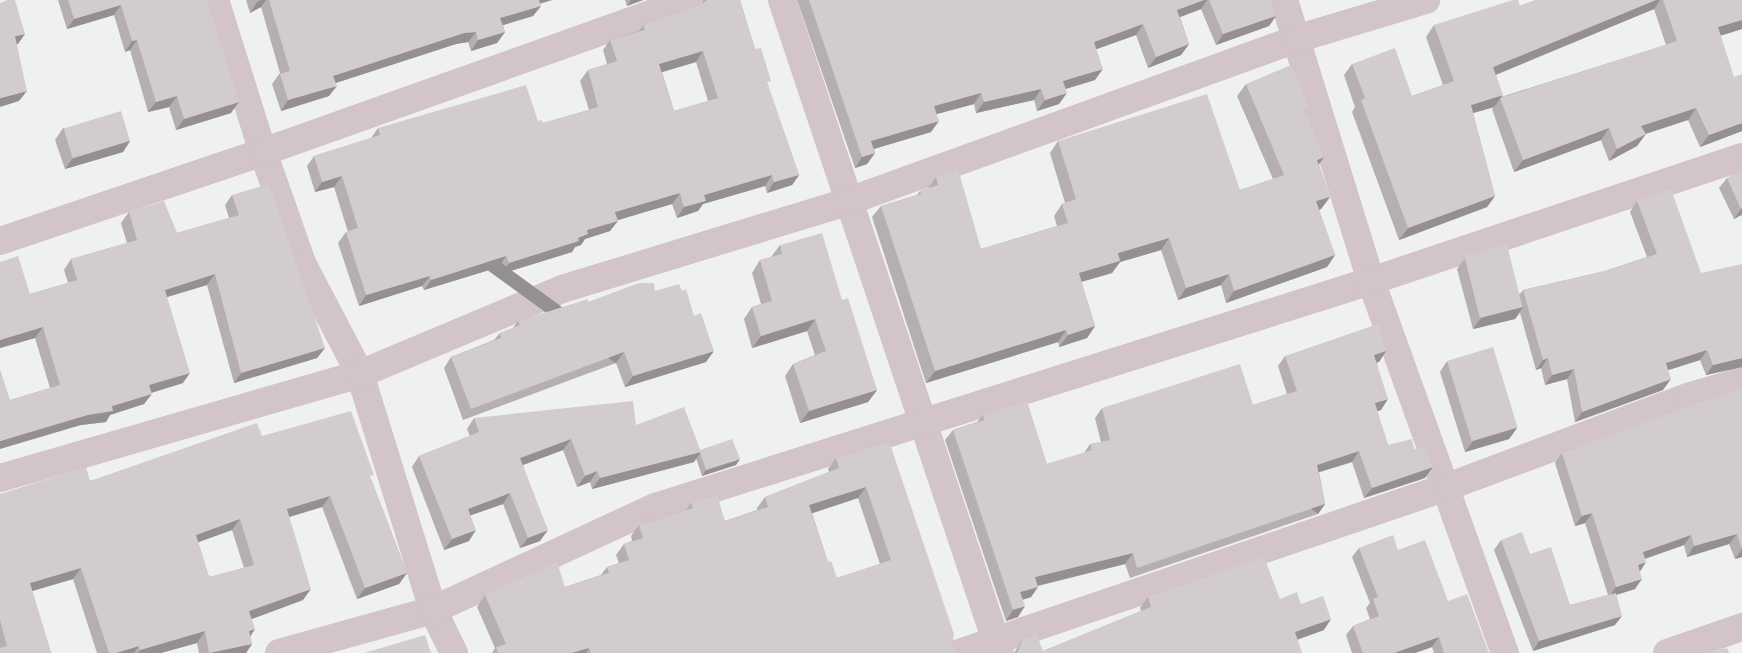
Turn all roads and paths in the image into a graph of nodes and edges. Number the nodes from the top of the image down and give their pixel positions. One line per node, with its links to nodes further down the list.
1 (215, 0): 7 (street)
2 (689, 0): 7 (street)
3 (782, 0): 9 (street)
4 (1284, 0): 6 (street)
5 (1426, 0): 6 (street)
6 (1296, 39): 9 (street); 11 (street)
7 (263, 152): 10 (street); 12 (street)
8 (1742, 157): 11 (street)
9 (849, 200): 12 (street); 14 (street)
10 (0, 241)
11 (1371, 281): 14 (street); 16 (street)
12 (360, 374): 15 (street); 17 (street)
13 (1742, 381): 16 (street)
14 (923, 422): 17 (street); 19 (street)
15 (0, 478)
16 (1447, 487): 19 (street); 23 (street)
17 (433, 610): 20 (street); 21 (street)
18 (1742, 627): 24 (street)
19 (998, 647): 22 (street)
20 (279, 653)
21 (454, 653)
22 (959, 653)
23 (1505, 653)
24 (1667, 653)

